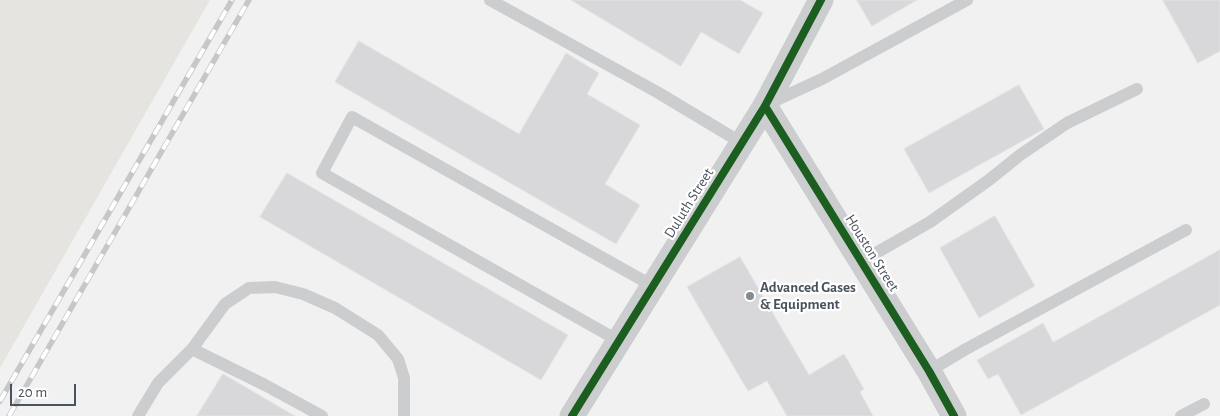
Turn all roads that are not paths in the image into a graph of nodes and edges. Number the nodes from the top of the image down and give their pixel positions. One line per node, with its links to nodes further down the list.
1 (490, 0): 6 (lane)
2 (820, 0): 5 (street, Duluth Street)
3 (967, 0): 5 (lane)
4 (1136, 89): 8 (lane)
5 (765, 106): 6 (street, Duluth Street); 8 (street, Houston Street)
6 (742, 143): 9 (street, Duluth Street)
7 (1186, 230): 12 (lane)
8 (862, 262): 12 (street, Houston Street)
9 (653, 286): 10 (street, Duluth Street); 10 (lane)
10 (619, 341): 17 (street, Duluth Street)
11 (192, 349): 14 (lane); 15 (lane); 16 (lane)
12 (929, 371): 18 (street, Houston Street)
13 (1204, 404): 19 (lane)
14 (138, 416)
15 (322, 416)
16 (404, 416)
17 (572, 416)
18 (954, 416)
19 (1181, 416)

